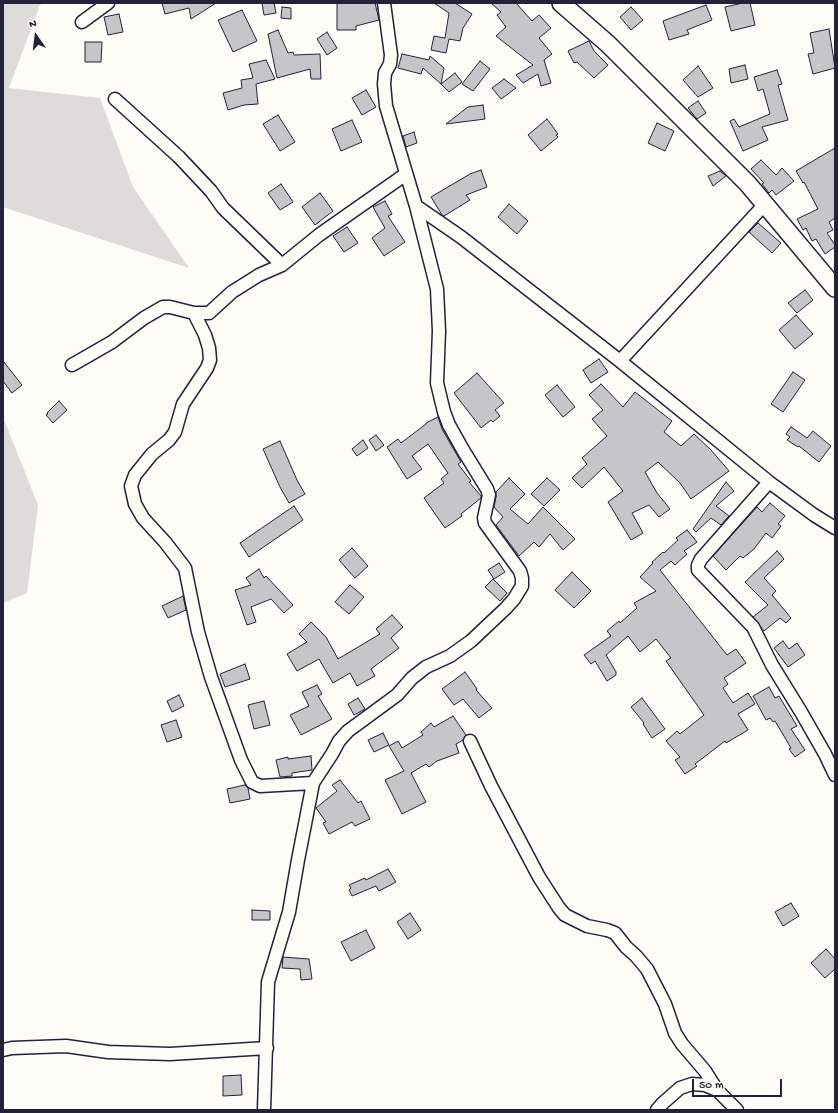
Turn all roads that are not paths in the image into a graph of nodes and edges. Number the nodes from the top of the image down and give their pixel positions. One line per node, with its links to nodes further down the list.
1 (108, 3): 4 (street)
2 (384, 3): 6 (street)
3 (561, 3): 7 (street)
4 (82, 22)
5 (115, 99): 9 (street)
6 (406, 174): 8 (street); 9 (street)
7 (765, 204): 10 (street); 12 (street)
8 (416, 206): 12 (street); 18 (street)
9 (282, 265): 11 (street)
10 (835, 288)
11 (194, 313): 13 (street); 18 (street)
12 (620, 360): 14 (street)
13 (72, 365)
14 (769, 482): 15 (street); 17 (street)
15 (835, 528)
16 (470, 741): 21 (street)
17 (835, 775)
18 (313, 783): 19 (street)
19 (266, 1048): 20 (street); 22 (street)
20 (3, 1050)
21 (717, 1090): 23 (street); 24 (street)
22 (264, 1110)
23 (656, 1110)
24 (738, 1110)

